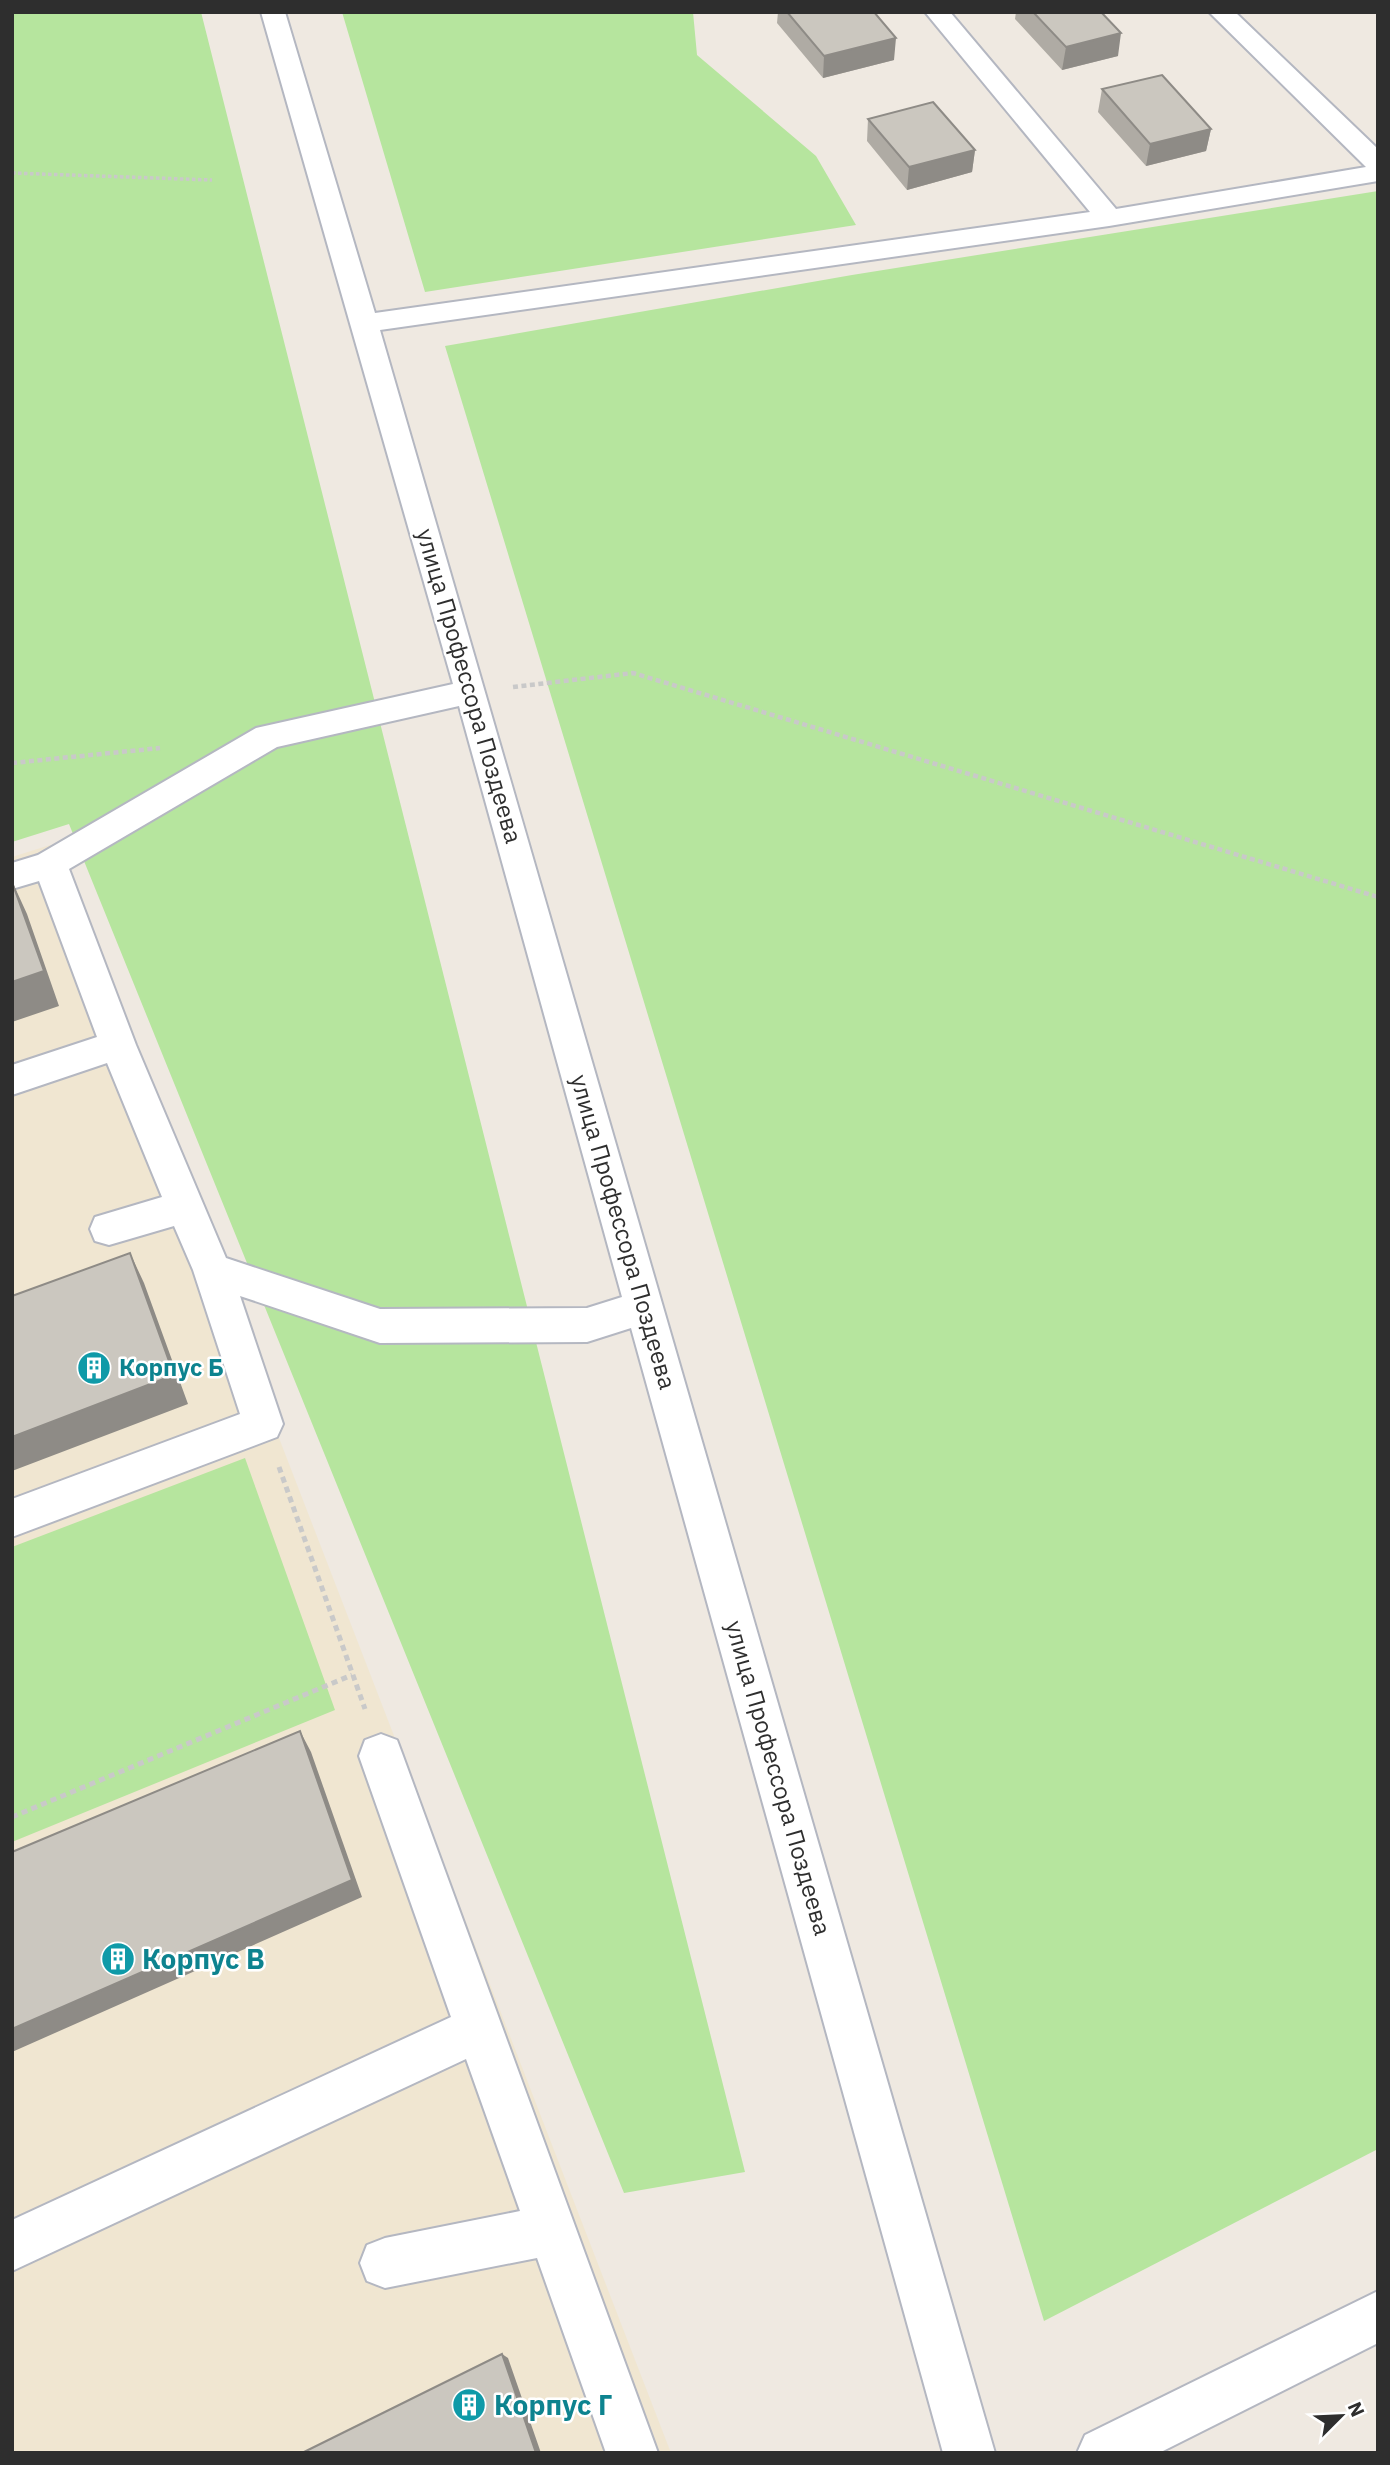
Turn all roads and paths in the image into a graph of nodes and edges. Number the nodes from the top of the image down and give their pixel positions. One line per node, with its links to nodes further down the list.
1 (273, 12): 9 (street, улица Профессора Поздеева)
2 (937, 12): 8 (street)
3 (1221, 12): 4 (street)
4 (1378, 164)
5 (12, 173): 7 (path)
6 (1378, 173): 8 (street)
7 (212, 180)
8 (1109, 218): 9 (street)
9 (364, 323): 10 (street, улица Профессора Поздеева)
10 (471, 692): 13 (street); 15 (path); 21 (street, улица Профессора Поздеева)
11 (161, 748): 12 (path)
12 (12, 763)
13 (50, 864): 14 (street); 16 (street)
14 (12, 876)
15 (1378, 897)
16 (118, 1045): 17 (street); 18 (street)
17 (12, 1080)
18 (185, 1206): 19 (street); 20 (street)
19 (109, 1229)
20 (212, 1270): 21 (street); 22 (street)
21 (644, 1307): 33 (street, улица Профессора Поздеева)
22 (263, 1424): 23 (street); 24 (path)
23 (12, 1518)
24 (352, 1675): 25 (path); 26 (path)
25 (382, 1756): 27 (street)
26 (12, 1817)
27 (480, 2028): 28 (street); 29 (street)
28 (552, 2230): 30 (street); 32 (street)
29 (12, 2246)
30 (386, 2263)
31 (1378, 2316): 34 (street)
32 (632, 2453)
33 (969, 2453)
34 (1103, 2453)

